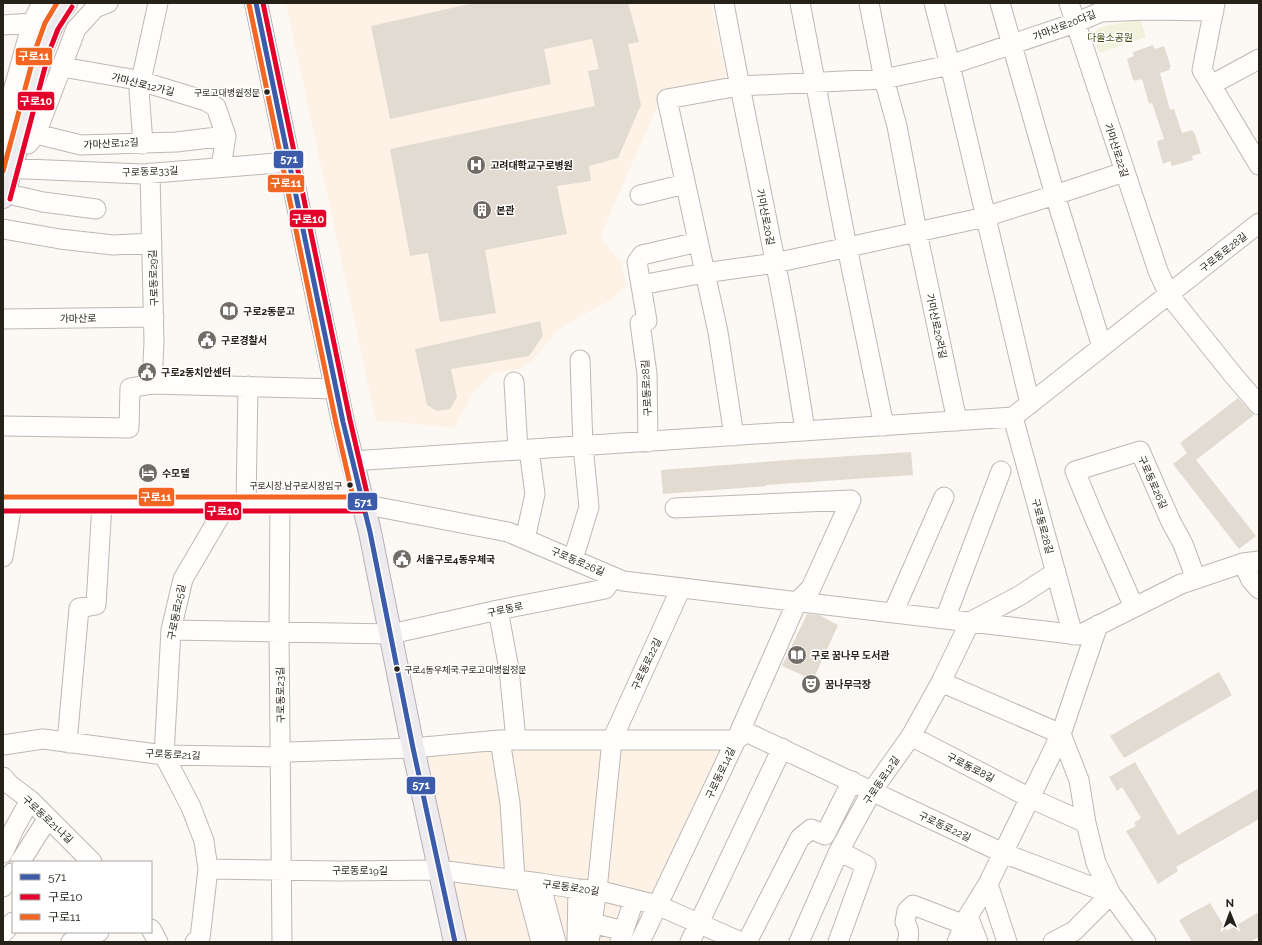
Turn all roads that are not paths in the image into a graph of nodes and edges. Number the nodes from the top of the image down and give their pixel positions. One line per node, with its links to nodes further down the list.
1 (42, 3): 13 (street)
2 (66, 3): 31 (main road)
3 (108, 3): 19 (street)
4 (158, 3): 21 (street, 가마산로12길)
5 (256, 3): 29 (main road)
6 (724, 3): 24 (street, 가마산로20길)
7 (800, 3): 22 (street)
8 (869, 3): 20 (street)
9 (934, 3): 18 (street)
10 (1000, 3): 16 (street)
11 (1069, 3): 14 (street, 가마산로22길)
12 (1215, 7): 14 (street, 가마산로20다길); 23 (street)
13 (32, 23): 15 (street); 25 (street)
14 (1075, 23): 16 (street, 가마산로20다길); 33 (street, 가마산로22길)
15 (3, 25)
16 (1011, 45): 18 (street, 가마산로20다길); 38 (street)
17 (1258, 61): 23 (street)
18 (950, 65): 20 (street, 가마산로20다길); 40 (street)
19 (62, 67): 21 (street, 가마산로12가길); 26 (street)
20 (884, 79): 22 (street, 가마산로20다길); 43 (street)
21 (141, 81): 27 (street, 가마산로12가길); 28 (street, 가마산로12길)
22 (816, 82): 24 (street, 가마산로20다길); 46 (street)
23 (1211, 85): 30 (street)
24 (739, 86): 35 (street); 47 (street, 가마산로20길)
25 (3, 126): 31 (street)
26 (36, 134): 28 (street, 가마산로12길); 31 (street)
27 (226, 136): 28 (street); 32 (street, 가마산로12가길)
28 (143, 144)
29 (289, 162): 32 (street, 구로동로33길); 58 (main road)
30 (1259, 165)
31 (9, 167): 34 (street, 구로동로33길); 36 (main road)
32 (221, 167): 34 (street, 구로동로33길)
33 (1124, 172): 38 (street); 50 (street, 가마산로22길)
34 (150, 173): 45 (street, 구로동로29길)
35 (685, 184): 37 (street); 44 (street)
36 (4, 195): 39 (street)
37 (640, 195)
38 (1054, 195): 40 (street); 53 (street)
39 (96, 209)
40 (986, 216): 43 (street); 59 (street)
41 (1259, 223): 50 (street, 구로동로28길)
42 (3, 229): 45 (street)
43 (918, 232): 46 (street); 62 (street, 가마산로20라길)
44 (698, 242): 48 (street); 49 (street, 구로동로28길)
45 (152, 243): 51 (street, 구로동로29길)
46 (847, 247): 47 (street); 64 (street)
47 (775, 263): 48 (street); 65 (street, 가마산로20길)
48 (704, 273): 49 (street); 66 (street)
49 (641, 285): 67 (street, 구로동로28길)
50 (1168, 295): 53 (street, 구로동로28길); 60 (street)
51 (154, 317): 52 (street, 가마산로); 56 (street, 구로동로29길)
52 (3, 319)
53 (1102, 348): 59 (street, 구로동로28길)
54 (580, 360): 68 (street)
55 (514, 382): 69 (street)
56 (152, 384): 57 (street); 63 (street)
57 (248, 386): 58 (street); 76 (street)
58 (336, 389): 70 (main road)
59 (1030, 404): 61 (street, 구로동로28길)
60 (1259, 405)
61 (1013, 417): 62 (street); 84 (street, 구로동로28길)
62 (958, 421): 64 (street)
63 (3, 426)
64 (884, 426): 65 (street)
65 (805, 431): 66 (street)
66 (734, 436): 67 (street)
67 (648, 442): 68 (street)
68 (583, 446): 69 (street); 82 (street)
69 (524, 450): 70 (street); 80 (street)
70 (352, 462): 78 (main road)
71 (1001, 472): 93 (street)
72 (944, 496): 92 (street)
73 (7, 504): 74 (street); 81 (street)
74 (102, 504): 75 (street); 106 (street)
75 (227, 504): 76 (street); 96 (street, 구로동로25길)
76 (246, 504): 77 (street)
77 (280, 504): 78 (street); 97 (street)
78 (362, 504): 80 (street, 구로동로26길); 98 (main road)
79 (675, 508): 89 (street)
80 (524, 539): 82 (street, 구로동로26길)
81 (3, 557)
82 (573, 559): 85 (street, 구로동로26길)
83 (1251, 562): 86 (street, 구로동로26길); 88 (street)
84 (1056, 572): 94 (street); 99 (street, 구로동로28길)
85 (614, 577): 87 (street, 구로동로26길); 91 (street, 구로동로)
86 (1196, 579): 90 (street, 구로동로26길); 90 (street, 구로동로26길)
87 (681, 588): 89 (street, 구로동로26길); 104 (street, 구로동로22길)
88 (1259, 589)
89 (797, 602): 92 (street, 구로동로26길); 105 (street, 구로동로14길)
90 (1134, 607): 95 (street, 구로동로26길)
91 (498, 610): 98 (street, 구로동로); 103 (street)
92 (893, 613): 93 (street, 구로동로26길)
93 (945, 619): 94 (street, 구로동로26길)
94 (970, 622): 99 (street, 구로동로26길); 100 (street, 구로동로12길)
95 (1098, 626): 99 (street, 구로동로26길); 101 (street)
96 (171, 630): 97 (street); 110 (street, 구로동로25길)
97 (279, 632): 98 (street); 111 (street, 구로동로23길)
98 (391, 634): 108 (main road)
99 (1073, 635)
100 (941, 682): 101 (street); 102 (street, 구로동로12길)
101 (1061, 734): 115 (street); 118 (street)
102 (911, 736): 114 (street, 구로동로12길); 115 (street, 구로동로8길)
103 (508, 740): 104 (street, 구로동로22길); 108 (street, 구로동로22길); 128 (street)
104 (612, 740): 105 (street, 구로동로22길); 131 (street, 구로동로22길)
105 (736, 740): 109 (street, 구로동로22길); 134 (street, 구로동로14길)
106 (67, 743): 107 (street, 구로동로21길); 110 (street, 구로동로21길)
107 (3, 745)
108 (412, 748): 111 (street, 구로동로21길); 126 (main road)
109 (782, 748): 113 (street, 구로동로22길); 139 (street)
110 (164, 755): 111 (street, 구로동로21길); 124 (street)
111 (281, 757): 125 (street)
112 (3, 777): 116 (street, 구로동로21나길)
113 (852, 781): 114 (street, 구로동로22길); 154 (street)
114 (872, 791): 119 (street, 구로동로12길); 120 (street, 구로동로22길)
115 (1030, 798): 118 (street, 구로동로8길); 120 (street)
116 (30, 800): 117 (street, 구로동로21나길); 121 (street)
117 (48, 818): 122 (street); 123 (street, 구로동로21나길)
118 (1086, 822): 132 (street)
119 (839, 851): 155 (street, 구로동로12길); 156 (street)
120 (1003, 853): 129 (street); 132 (street, 구로동로22길)
121 (3, 854)
122 (21, 861)
123 (91, 861)
124 (208, 869): 125 (street, 구로동로19길); 144 (street)
125 (282, 869): 126 (street, 구로동로19길); 145 (street)
126 (439, 870): 128 (street, 구로동로20길); 146 (main road)
127 (12, 874): 130 (street)
128 (527, 881): 131 (street, 구로동로20길); 135 (street); 147 (street)
129 (988, 884): 137 (street); 160 (street)
130 (3, 888)
131 (587, 890): 133 (street, 구로동로20길); 136 (street, 구로동로22길)
132 (1111, 894): 161 (street); 162 (street)
133 (634, 900): 134 (street, 구로동로20길); 142 (street)
134 (658, 906): 139 (street, 구로동로20길); 151 (street, 구로동로14길)
135 (548, 915): 136 (street); 148 (street)
136 (585, 919): 142 (street); 149 (street); 150 (street)
137 (966, 920): 157 (street); 158 (street); 159 (street)
138 (12, 923): 140 (street)
139 (699, 923): 152 (street); 153 (street, 구로동로20길)
140 (3, 933)
141 (96, 933): 143 (street)
142 (622, 936)
143 (71, 942)
144 (195, 942)
145 (282, 942)
146 (455, 942)
147 (541, 942)
148 (556, 942)
149 (576, 942)
150 (589, 942)
151 (640, 942)
152 (690, 942)
153 (741, 942)
154 (747, 942)
155 (800, 942)
156 (838, 942)
157 (907, 942)
158 (957, 942)
159 (978, 942)
160 (1006, 942)
161 (1054, 942)
162 (1146, 942)

